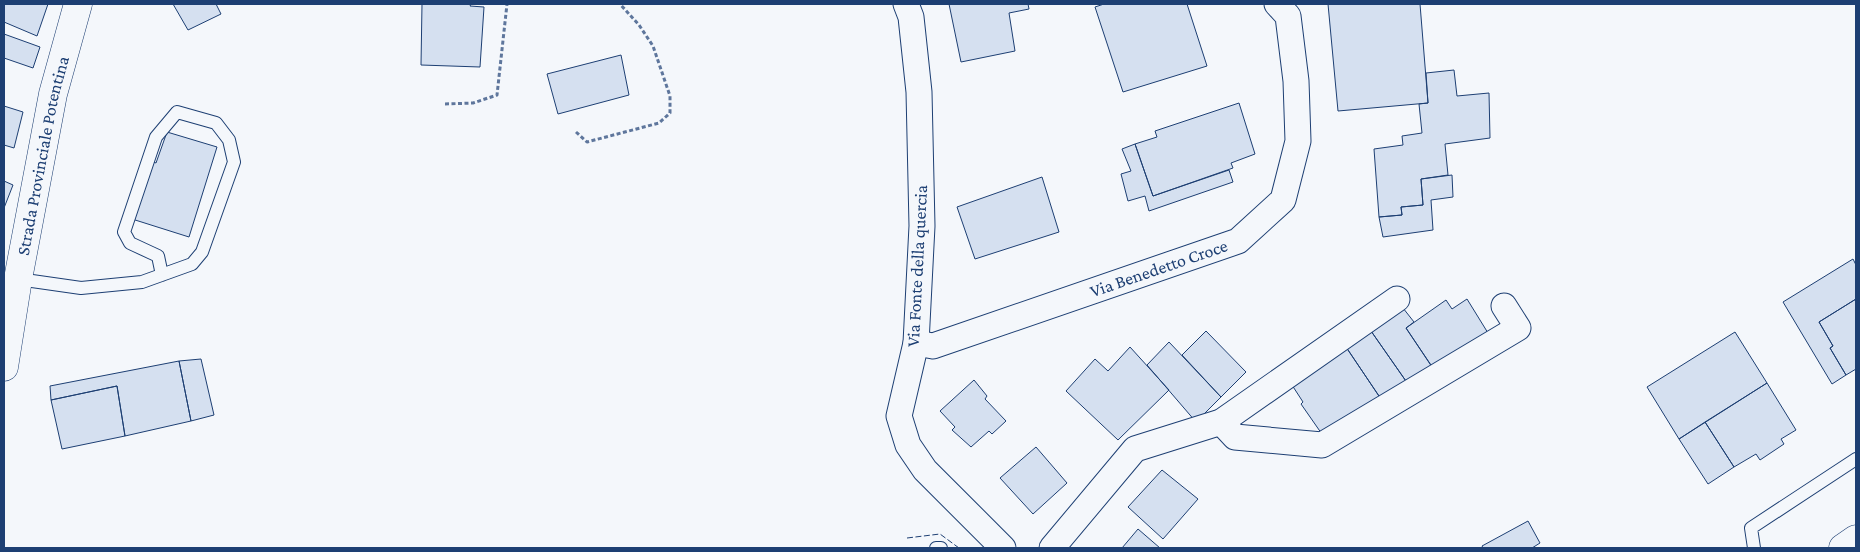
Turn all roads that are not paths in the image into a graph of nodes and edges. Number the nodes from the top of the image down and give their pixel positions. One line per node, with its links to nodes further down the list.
1 (78, 4): 5 (main road, Strada Provinciale Potentina)
2 (906, 4): 8 (street, Via Fonte della quercia)
3 (1277, 4): 8 (street, Via Benedetto Croce)
4 (162, 274): 4 (lane); 5 (lane)
5 (18, 279): 9 (main road, Strada Provinciale Potentina)
6 (1397, 299): 10 (street)
7 (1504, 306): 10 (street)
8 (916, 343): 15 (street, Via Fonte della quercia)
9 (4, 367)
10 (1221, 422): 16 (street)
11 (1856, 459): 17 (lane)
12 (1856, 539): 18 (main road)
13 (936, 548): 14 (lane)
14 (941, 548)
15 (1003, 548)
16 (1052, 548)
17 (1754, 548)
18 (1843, 548)

